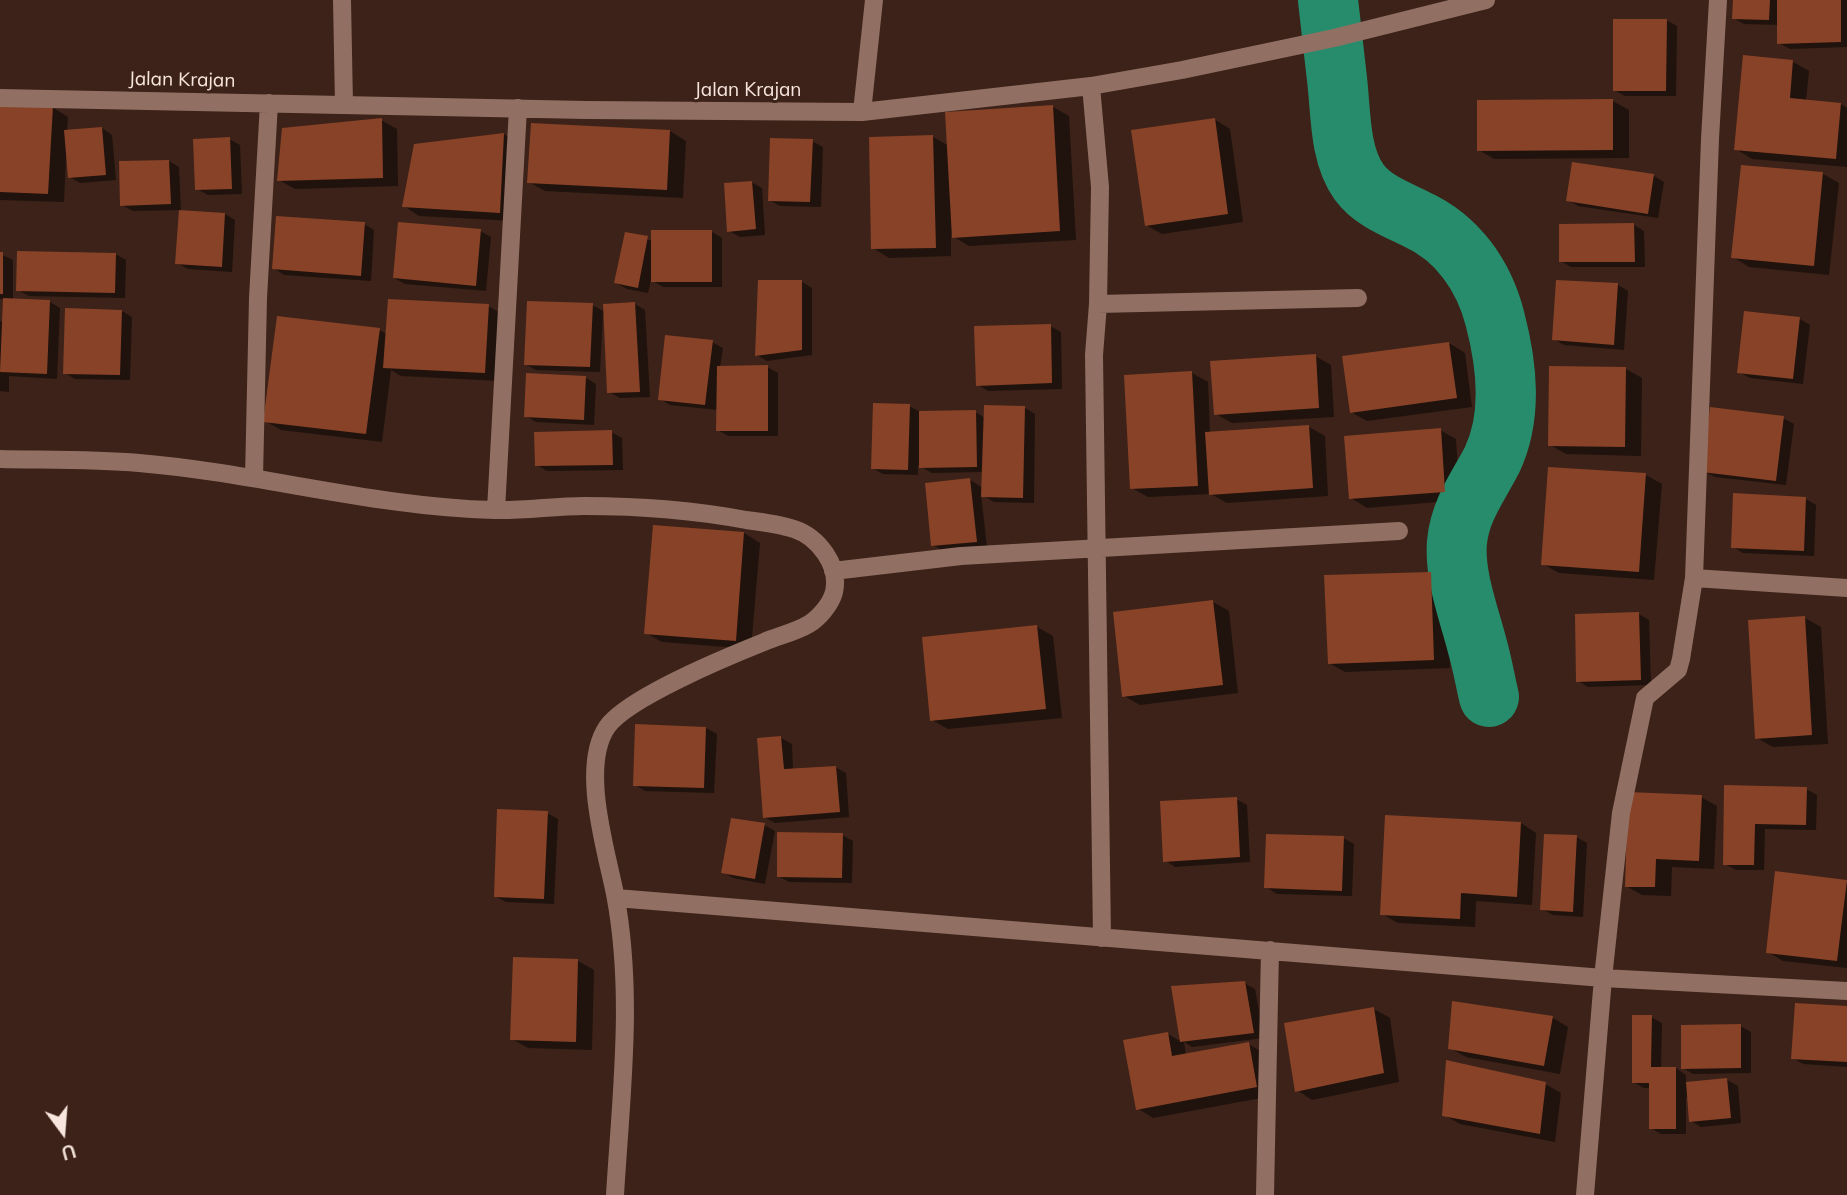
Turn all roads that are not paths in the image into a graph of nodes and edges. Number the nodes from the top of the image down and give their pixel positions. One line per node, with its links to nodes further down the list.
1 (342, 0): 8 (street)
2 (874, 0): 10 (street)
3 (1486, 0): 5 (street, Jalan Krajan)
4 (1718, 0): 19 (street)
5 (1091, 86): 10 (street, Jalan Krajan); 12 (street)
6 (0, 98): 7 (street, Jalan Krajan)
7 (269, 103): 8 (street, Jalan Krajan); 14 (street)
8 (344, 104): 9 (street, Jalan Krajan)
9 (518, 108): 10 (street, Jalan Krajan); 15 (street)
10 (862, 112)
11 (1359, 298): 12 (street)
12 (1098, 304): 17 (street)
13 (0, 459): 14 (street)
14 (254, 478): 15 (street)
15 (496, 510): 18 (street)
16 (1399, 531): 17 (street)
17 (1098, 548): 18 (street); 22 (street)
18 (833, 571): 21 (street)
19 (1694, 578): 20 (street); 24 (street)
20 (1847, 588)
21 (616, 898): 22 (street); 26 (street)
22 (1102, 938): 23 (street)
23 (1270, 950): 24 (street); 27 (street)
24 (1603, 978): 25 (street); 28 (street)
25 (1847, 991)
26 (615, 1195)
27 (1265, 1195)
28 (1585, 1195)

